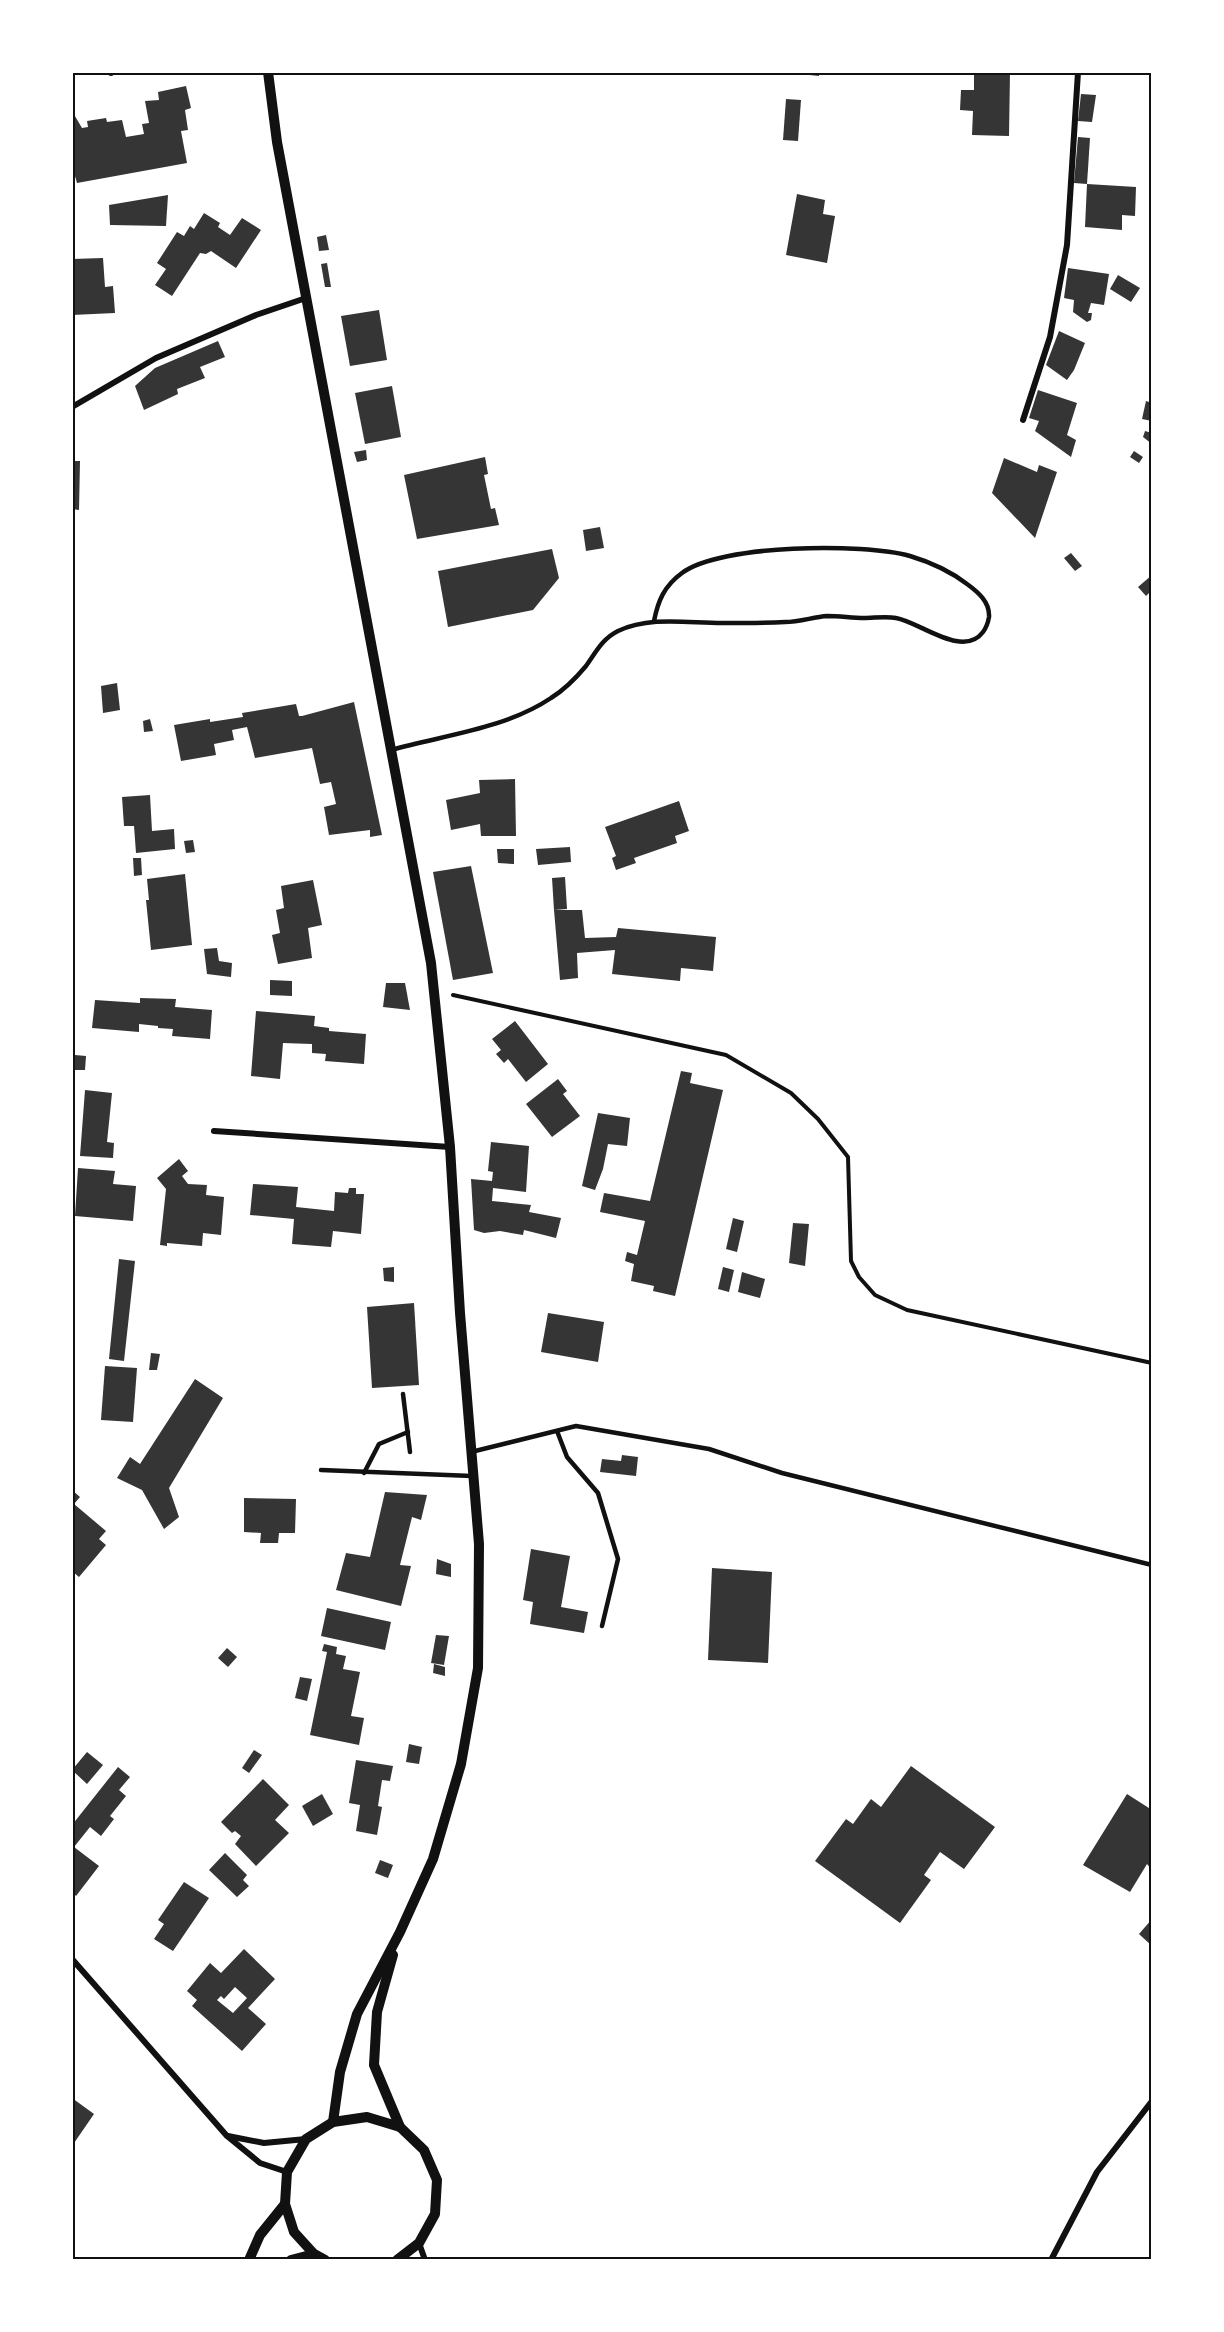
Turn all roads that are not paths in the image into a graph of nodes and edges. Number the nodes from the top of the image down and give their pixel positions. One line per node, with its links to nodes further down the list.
1 (268, 72): 3 (street)
2 (1078, 72): 5 (street)
3 (306, 298): 4 (street); 7 (street)
4 (72, 407)
5 (1023, 420)
6 (654, 621): 6 (lane); 7 (lane)
7 (391, 750): 9 (street)
8 (214, 1131): 9 (street)
9 (450, 1147): 14 (street)
10 (403, 1394): 12 (lane)
11 (557, 1431): 14 (lane); 18 (lane); 19 (lane)
12 (408, 1432): 13 (lane); 16 (lane)
13 (410, 1452)
14 (471, 1452): 17 (street)
15 (321, 1470): 16 (lane)
16 (364, 1473): 17 (lane)
17 (474, 1476): 20 (street)
18 (1152, 1565)
19 (602, 1626)
20 (400, 1932): 23 (street); 24 (street)
21 (72, 1959): 25 (street)
22 (1152, 2101): 36 (street)
23 (333, 2122): 24 (street); 26 (street)
24 (400, 2127): 29 (street)
25 (227, 2136): 26 (street); 27 (street)
26 (306, 2139): 27 (street)
27 (287, 2172): 28 (street)
28 (285, 2204): 30 (street); 31 (street)
29 (419, 2243): 34 (street); 35 (street)
30 (314, 2254): 32 (street); 33 (street)
31 (249, 2260)
32 (291, 2260)
33 (325, 2260)
34 (397, 2260)
35 (425, 2260)
36 (1051, 2260)

